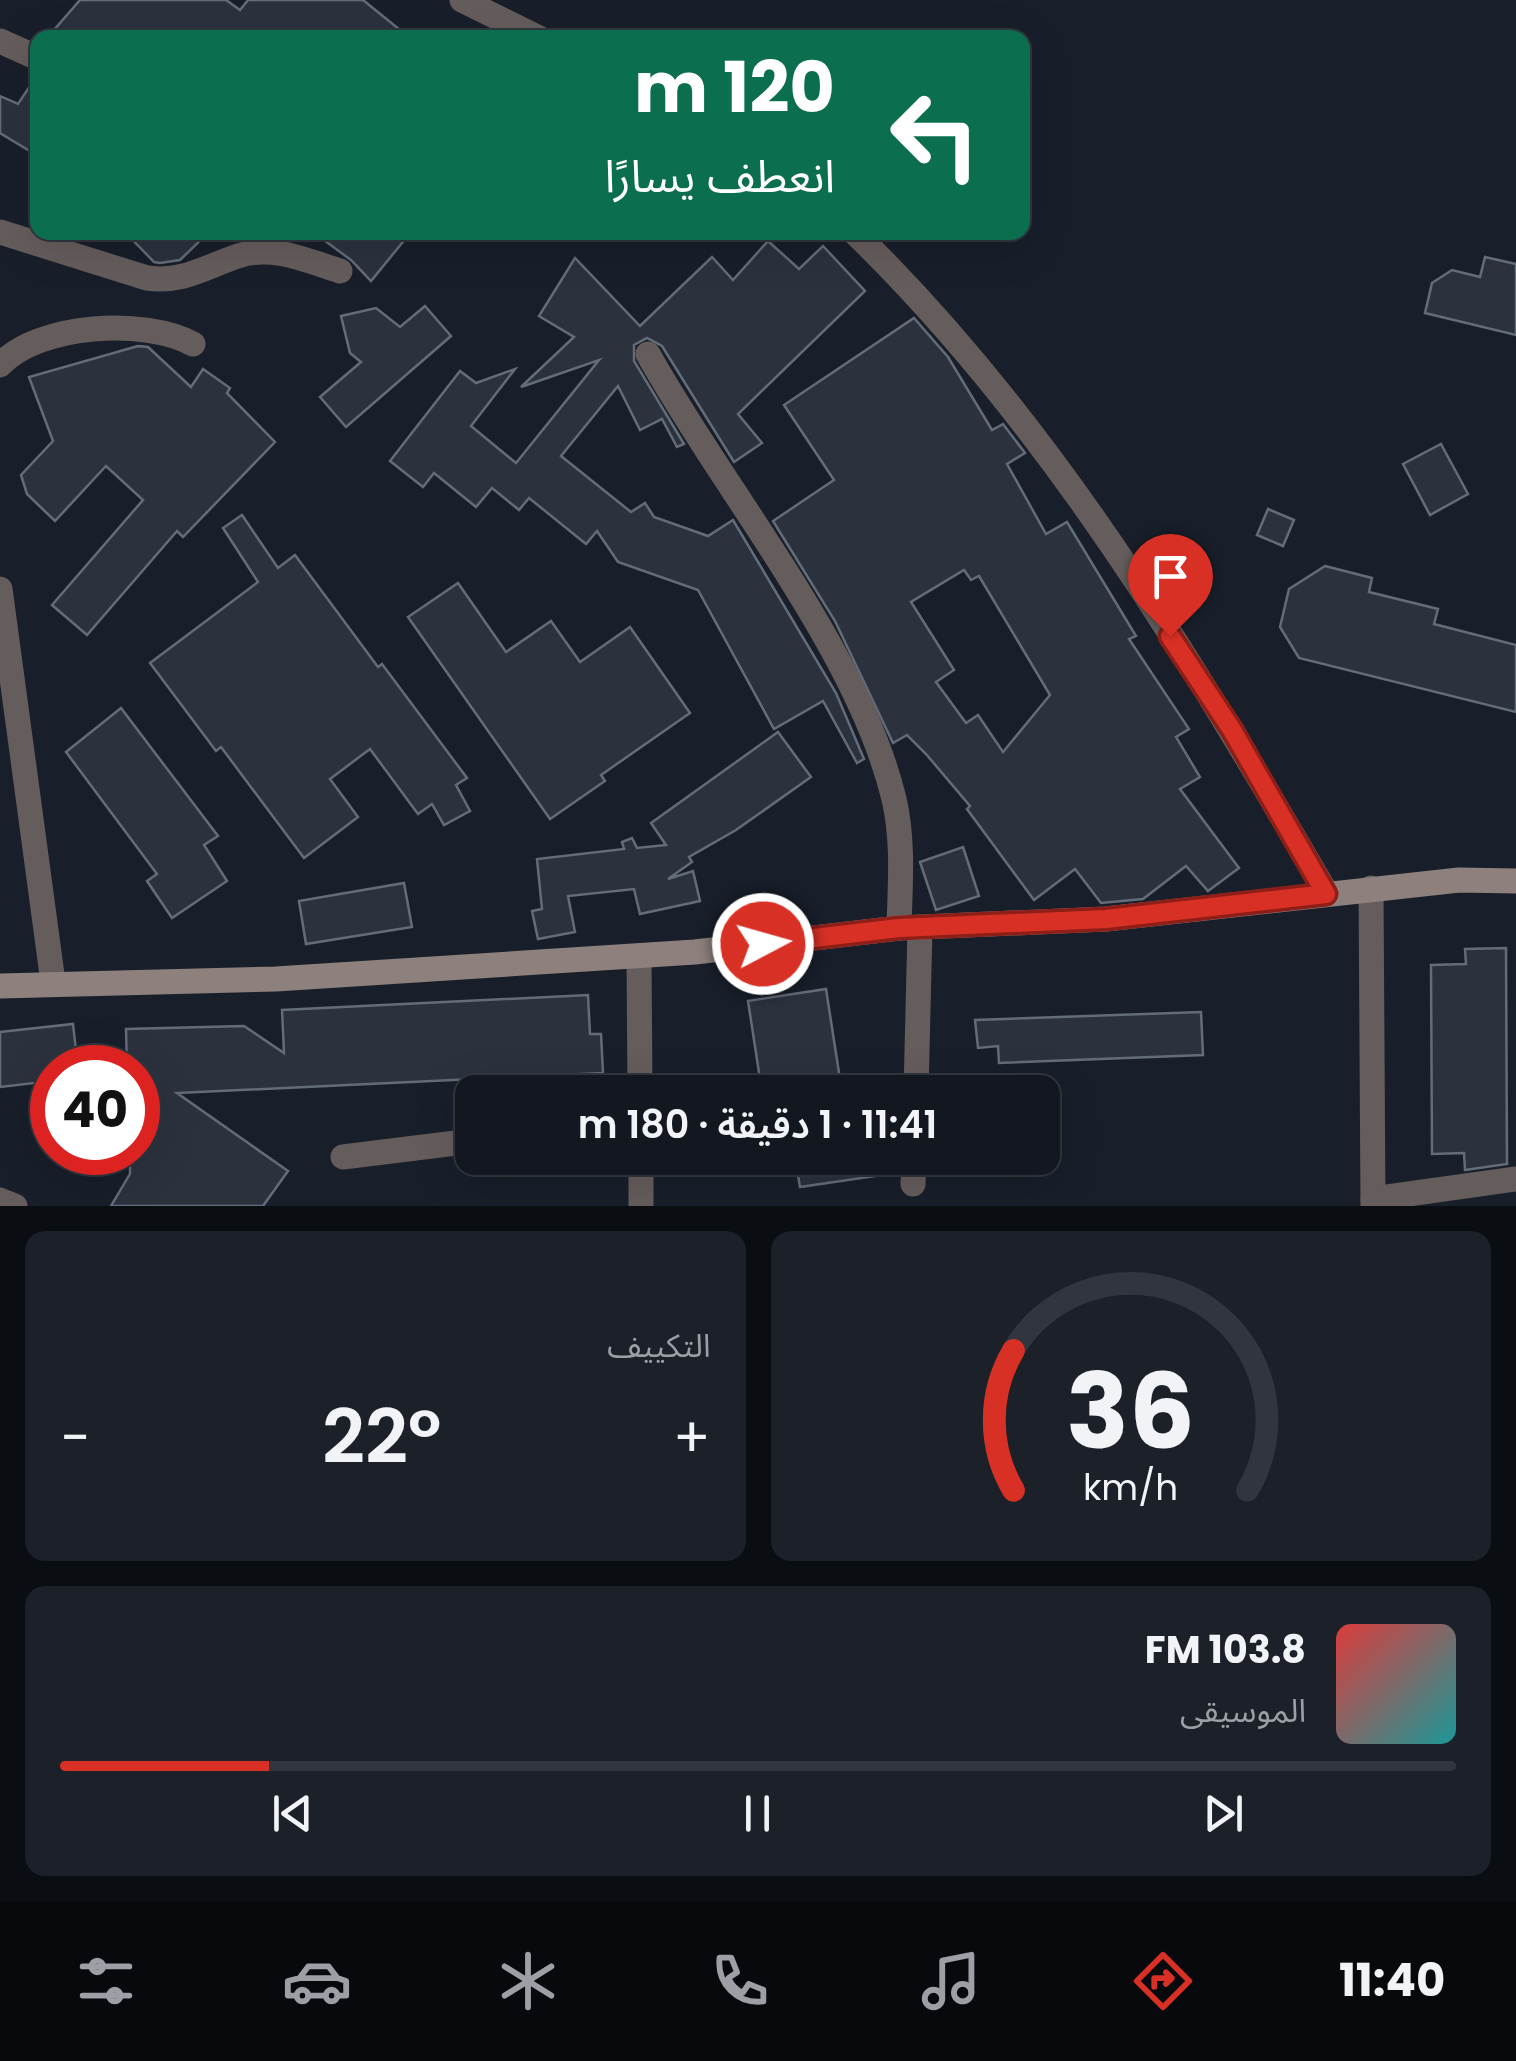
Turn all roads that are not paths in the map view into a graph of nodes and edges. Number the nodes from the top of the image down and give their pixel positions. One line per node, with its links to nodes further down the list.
1 (462, 0): 2 (street)
2 (523, 30)
3 (0, 41): 4 (street)
4 (30, 54)
5 (0, 232): 7 (street)
6 (862, 240): 14 (street)
7 (340, 271)
8 (193, 344): 10 (street)
9 (648, 354): 15 (street)
10 (0, 365)
11 (0, 588): 17 (street)
12 (1516, 881): 13 (street)
13 (1372, 888): 14 (street); 28 (street)
14 (1326, 894): 15 (street)
15 (909, 928): 16 (street); 20 (street)
16 (639, 956): 17 (street); 19 (street)
17 (53, 982): 18 (street)
18 (0, 986)
19 (640, 1075)
20 (915, 1075)
21 (455, 1143): 22 (street)
22 (343, 1157)
23 (642, 1175): 30 (street)
24 (914, 1175): 26 (street)
25 (1516, 1179): 28 (street)
26 (914, 1184)
27 (0, 1200): 29 (street)
28 (1373, 1203)
29 (15, 1206)
30 (641, 1206)

